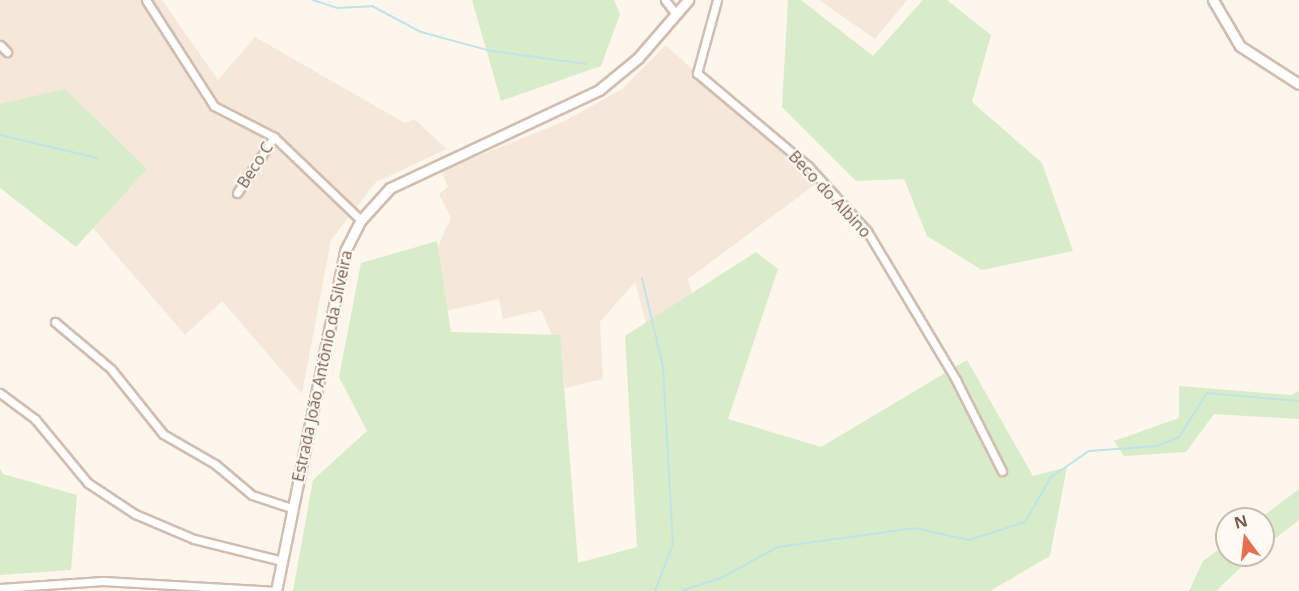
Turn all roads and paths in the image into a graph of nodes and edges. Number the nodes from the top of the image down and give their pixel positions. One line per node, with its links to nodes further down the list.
1 (146, 0): 10 (street)
2 (664, 0): 6 (street)
3 (688, 0): 6 (main road, Estrada João Antônio da Silveira)
4 (717, 0): 15 (street, Beco do Albino)
5 (1213, 0): 9 (main road)
6 (676, 14): 12 (main road, Estrada João Antônio da Silveira)
7 (0, 45): 8 (street)
8 (7, 52)
9 (1299, 84)
10 (274, 137): 11 (street, Beco C); 12 (street)
11 (237, 192)
12 (361, 220): 16 (main road, Estrada João Antônio da Silveira)
13 (55, 322): 16 (street)
14 (0, 393): 17 (street)
15 (1002, 471)
16 (291, 508): 17 (main road, Estrada João Antônio da Silveira)
17 (282, 561): 19 (main road, Estrada João Antônio da Silveira)
18 (0, 588): 19 (street)
19 (276, 591)

